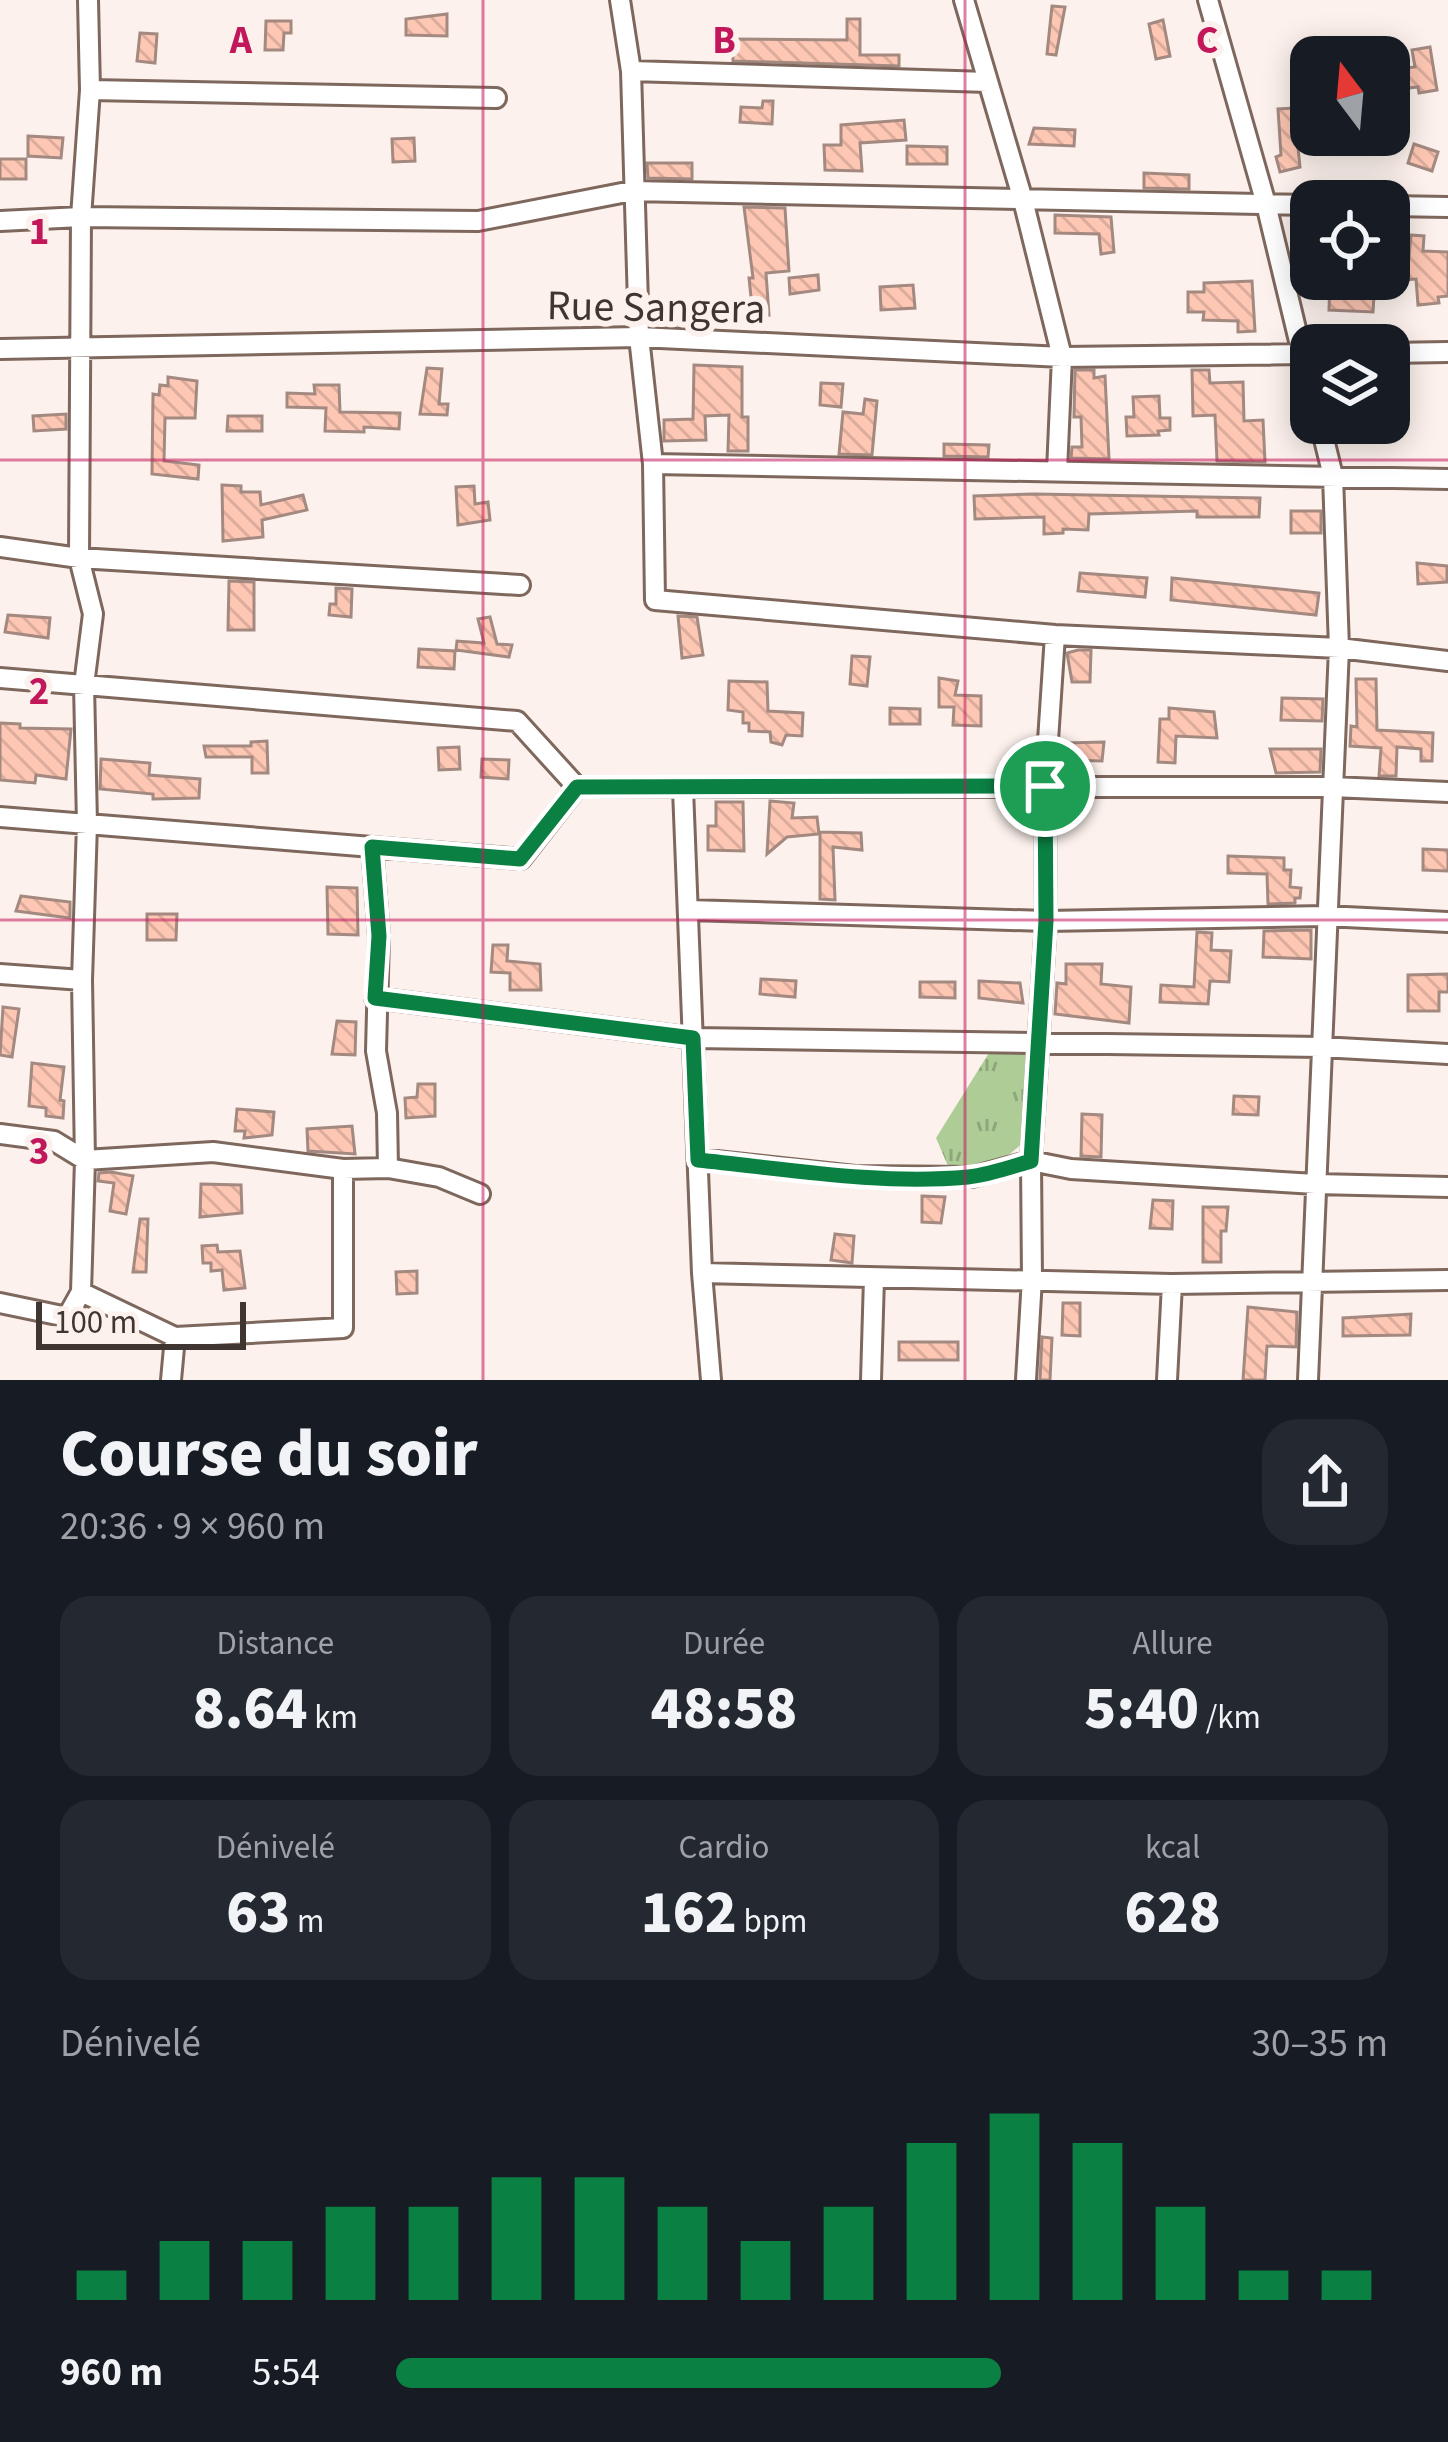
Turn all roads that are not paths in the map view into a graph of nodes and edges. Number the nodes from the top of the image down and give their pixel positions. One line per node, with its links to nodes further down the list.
1 (88, 0): 7 (street)
2 (620, 0): 5 (street)
3 (964, 0): 6 (street)
4 (1208, 0): 11 (street)
5 (631, 71): 6 (street); 9 (street)
6 (988, 82): 10 (street)
7 (90, 90): 8 (street); 15 (street)
8 (496, 98)
9 (632, 191): 10 (street); 15 (street); 18 (street)
10 (1023, 200): 11 (street); 24 (street)
11 (1266, 204): 12 (street); 17 (street)
12 (1290, 205)
13 (1410, 206): 14 (street)
14 (1448, 207)
15 (81, 217): 16 (street); 19 (street)
16 (0, 221)
17 (1298, 324)
18 (639, 337): 19 (street, Rue Sangera); 24 (street, Rue Sangera); 26 (street)
19 (82, 345): 20 (street, Rue Sangera); 31 (street)
20 (0, 349)
21 (1448, 352): 22 (street)
22 (1410, 353)
23 (1290, 354): 24 (street, Rue Sangera)
24 (1062, 357): 27 (street)
25 (1326, 444): 28 (street)
26 (653, 464): 27 (street); 33 (street)
27 (1058, 471): 28 (street)
28 (1334, 476): 29 (street); 34 (street)
29 (1448, 479)
30 (0, 547): 31 (street)
31 (80, 558): 32 (street); 37 (street)
32 (520, 585)
33 (1054, 635): 34 (street); 38 (street)
34 (1339, 648): 35 (street); 40 (street)
35 (1448, 661)
36 (0, 678): 37 (street)
37 (84, 685): 39 (street); 44 (street)
38 (1045, 786): 40 (street); 41 (street); 48 (street)
39 (577, 787): 41 (street); 45 (street)
40 (1332, 787): 42 (street); 47 (street)
41 (683, 789): 46 (street)
42 (1448, 792)
43 (0, 817): 44 (street)
44 (87, 824): 45 (street); 51 (street)
45 (372, 847): 52 (street)
46 (688, 910): 48 (street); 53 (street)
47 (1325, 916): 48 (street); 49 (street); 55 (street)
48 (1046, 921): 54 (street)
49 (1448, 922)
50 (0, 974): 51 (street)
51 (82, 980): 58 (street)
52 (375, 998): 53 (street); 61 (street)
53 (693, 1038): 54 (street); 59 (street)
54 (1041, 1042): 55 (street); 60 (street)
55 (1321, 1047): 56 (street); 63 (street)
56 (1448, 1054)
57 (0, 1134): 58 (street)
58 (85, 1160): 62 (street); 72 (street)
59 (698, 1160): 60 (street); 66 (street)
60 (1031, 1161): 63 (street); 67 (street)
61 (388, 1168): 62 (street); 65 (street)
62 (343, 1169): 74 (street)
63 (1315, 1184): 64 (street); 70 (street)
64 (1448, 1186)
65 (480, 1194)
66 (702, 1273): 68 (street); 76 (street)
67 (1032, 1277): 68 (street); 71 (street); 78 (street)
68 (874, 1278): 77 (street)
69 (1448, 1280): 70 (street)
70 (1311, 1282): 71 (street); 80 (street)
71 (1172, 1284): 79 (street)
72 (81, 1292): 73 (street); 74 (street)
73 (0, 1303)
74 (175, 1337): 75 (street)
75 (170, 1380)
76 (711, 1380)
77 (871, 1380)
78 (1026, 1380)
79 (1167, 1380)
80 (1308, 1380)

